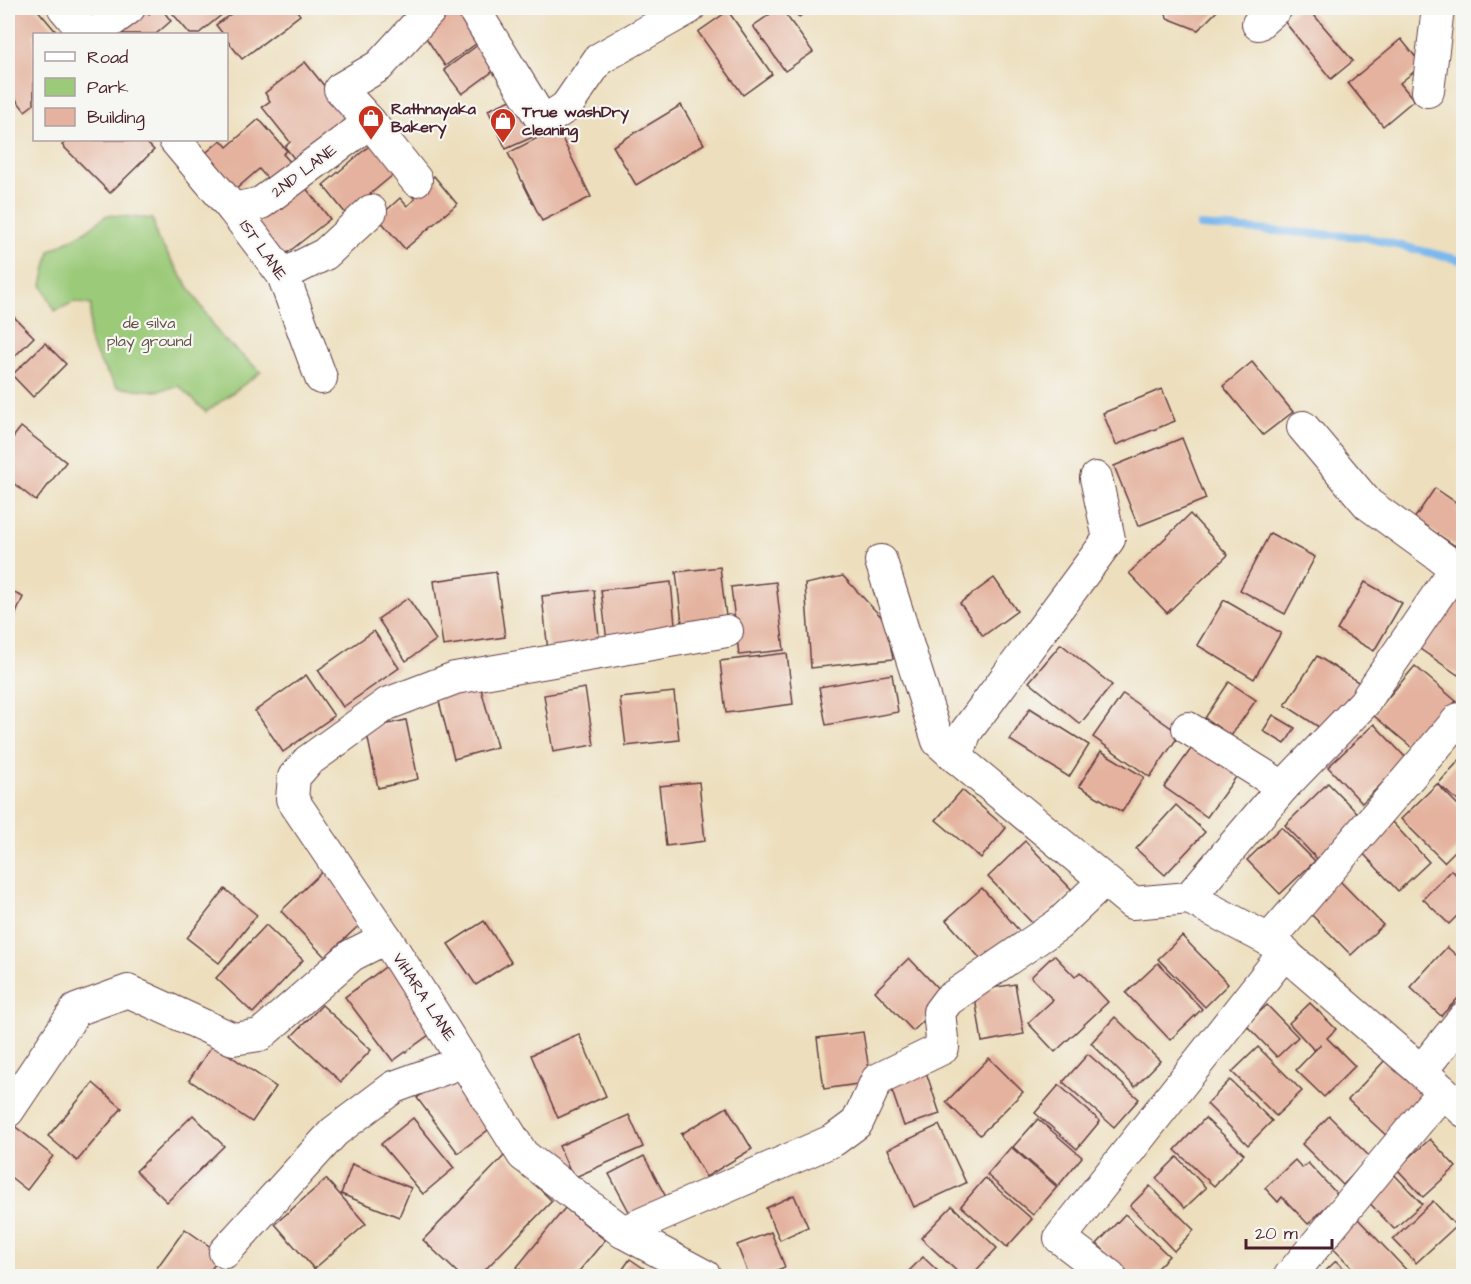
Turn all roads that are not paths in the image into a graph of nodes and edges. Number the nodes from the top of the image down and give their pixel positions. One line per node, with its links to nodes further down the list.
1 (64, 8): 7 (street)
2 (129, 8): 8 (street)
3 (432, 8): 10 (street)
4 (473, 8): 5 (street)
5 (689, 8)
6 (1438, 8): 9 (street)
7 (85, 33)
8 (95, 33)
9 (1428, 91)
10 (370, 122): 12 (street); 13 (street, 2ND LANE)
11 (176, 141): 13 (street, 1ST LANE)
12 (416, 180)
13 (233, 209): 15 (street, 1ST LANE)
14 (371, 211): 15 (street)
15 (283, 275): 16 (street, 1ST LANE)
16 (321, 378)
17 (1303, 427): 20 (street)
18 (1096, 478): 24 (street)
19 (881, 561): 24 (street)
20 (1460, 563): 25 (street)
21 (727, 631): 28 (street)
22 (1464, 722): 29 (street)
23 (1188, 728): 25 (street)
24 (957, 758): 26 (street)
25 (1283, 787): 27 (street)
26 (1104, 881): 27 (street); 34 (street)
27 (1189, 898): 29 (street)
28 (386, 938): 31 (street, VIHARA LANE); 33 (street, VIHARA LANE)
29 (1277, 946): 32 (street); 37 (street)
30 (1464, 1018): 32 (street)
31 (465, 1061): 34 (street, VIHARA LANE); 35 (street)
32 (1442, 1091): 38 (street)
33 (8, 1111)
34 (623, 1232): 36 (street, VIHARA LANE)
35 (225, 1252)
36 (705, 1276)
37 (1110, 1276)
38 (1290, 1276)

